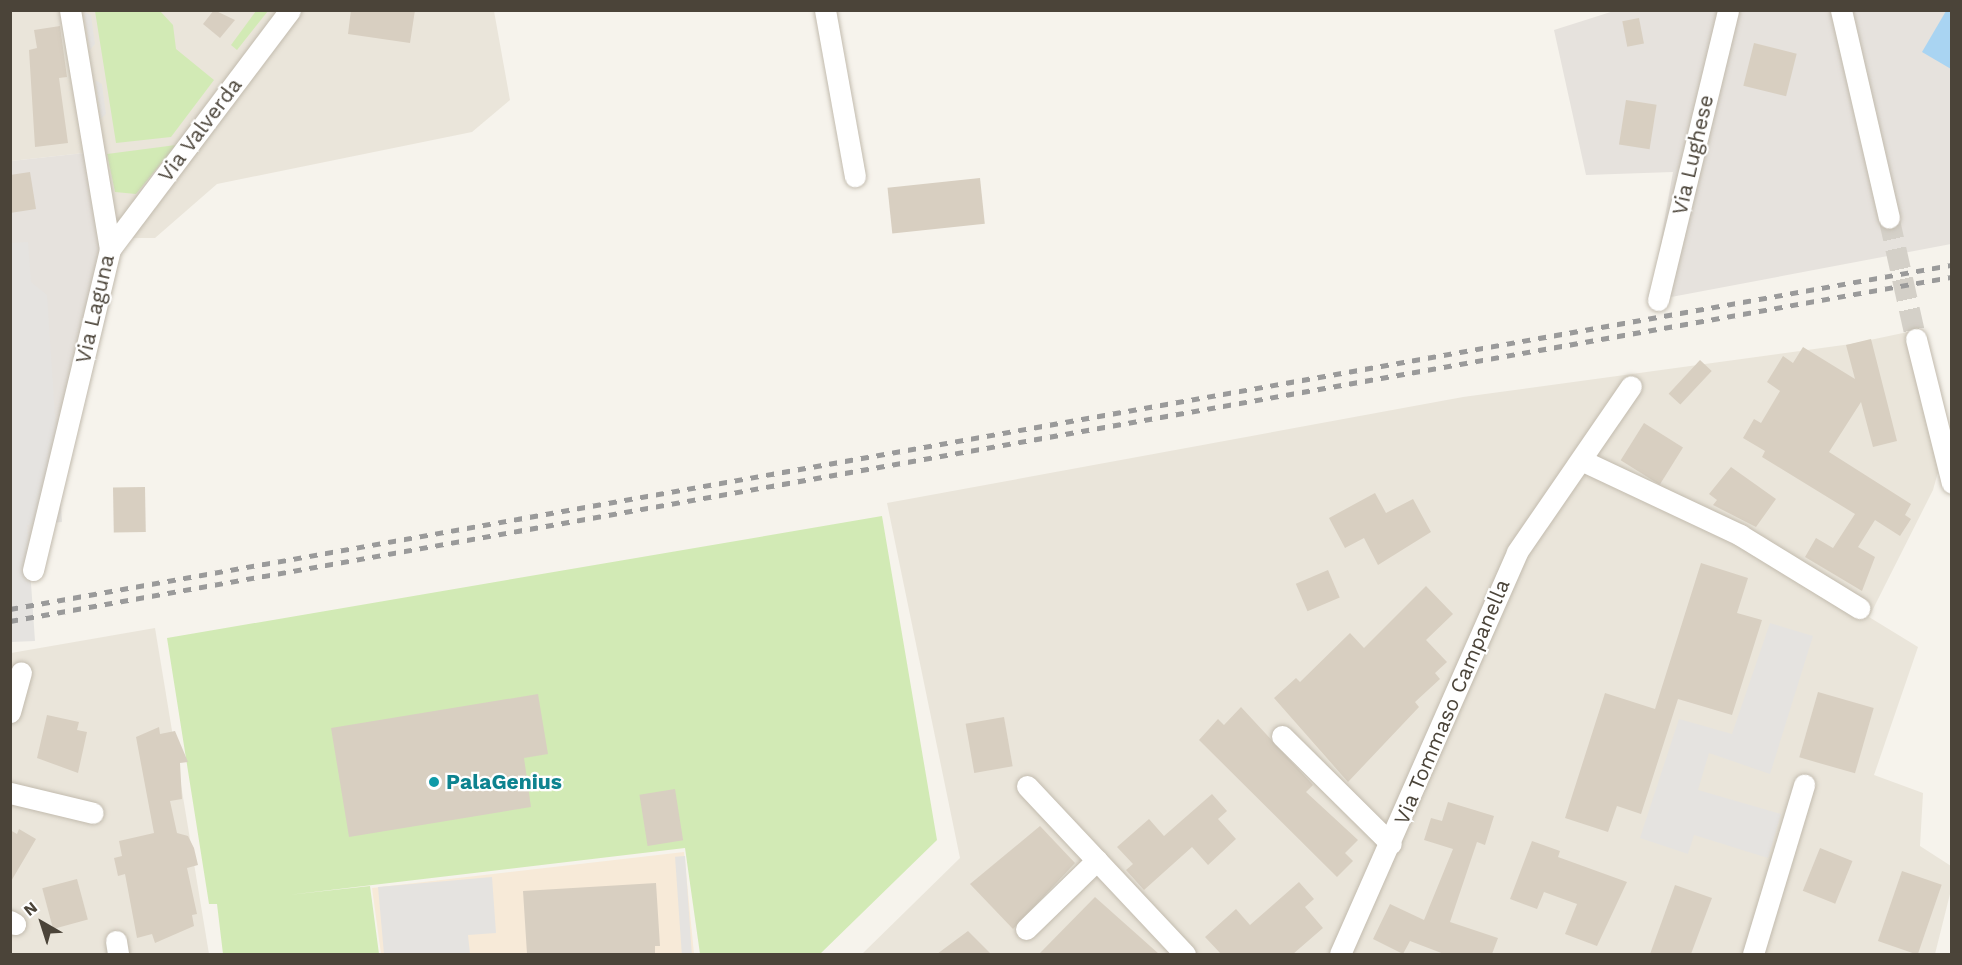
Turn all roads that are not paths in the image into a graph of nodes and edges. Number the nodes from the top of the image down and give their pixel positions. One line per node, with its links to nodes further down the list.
1 (70, 10): 8 (street, Via Laguna)
2 (290, 10): 8 (street, Via Valverda)
3 (825, 10): 6 (street)
4 (1728, 10): 9 (street, Via Lughese)
5 (1841, 10): 7 (street)
6 (855, 176)
7 (1889, 218)
8 (110, 249): 14 (street, Via Laguna)
9 (1658, 300)
10 (1916, 339): 13 (street)
11 (1631, 386): 12 (street, Via Tommaso Campanella)
12 (1583, 460): 15 (street); 23 (street, Via Tommaso Campanella)
13 (1952, 483)
14 (33, 570)
15 (1859, 608)
16 (21, 672): 17 (street)
17 (10, 712)
18 (1282, 736): 23 (street)
19 (1804, 785): 28 (street)
20 (1027, 786): 24 (street)
21 (10, 793): 22 (street)
22 (93, 813)
23 (1390, 844): 27 (street, Via Tommaso Campanella)
24 (1097, 860): 25 (street); 26 (street)
25 (1026, 929)
26 (1185, 954)
27 (1340, 954)
28 (1753, 954)

